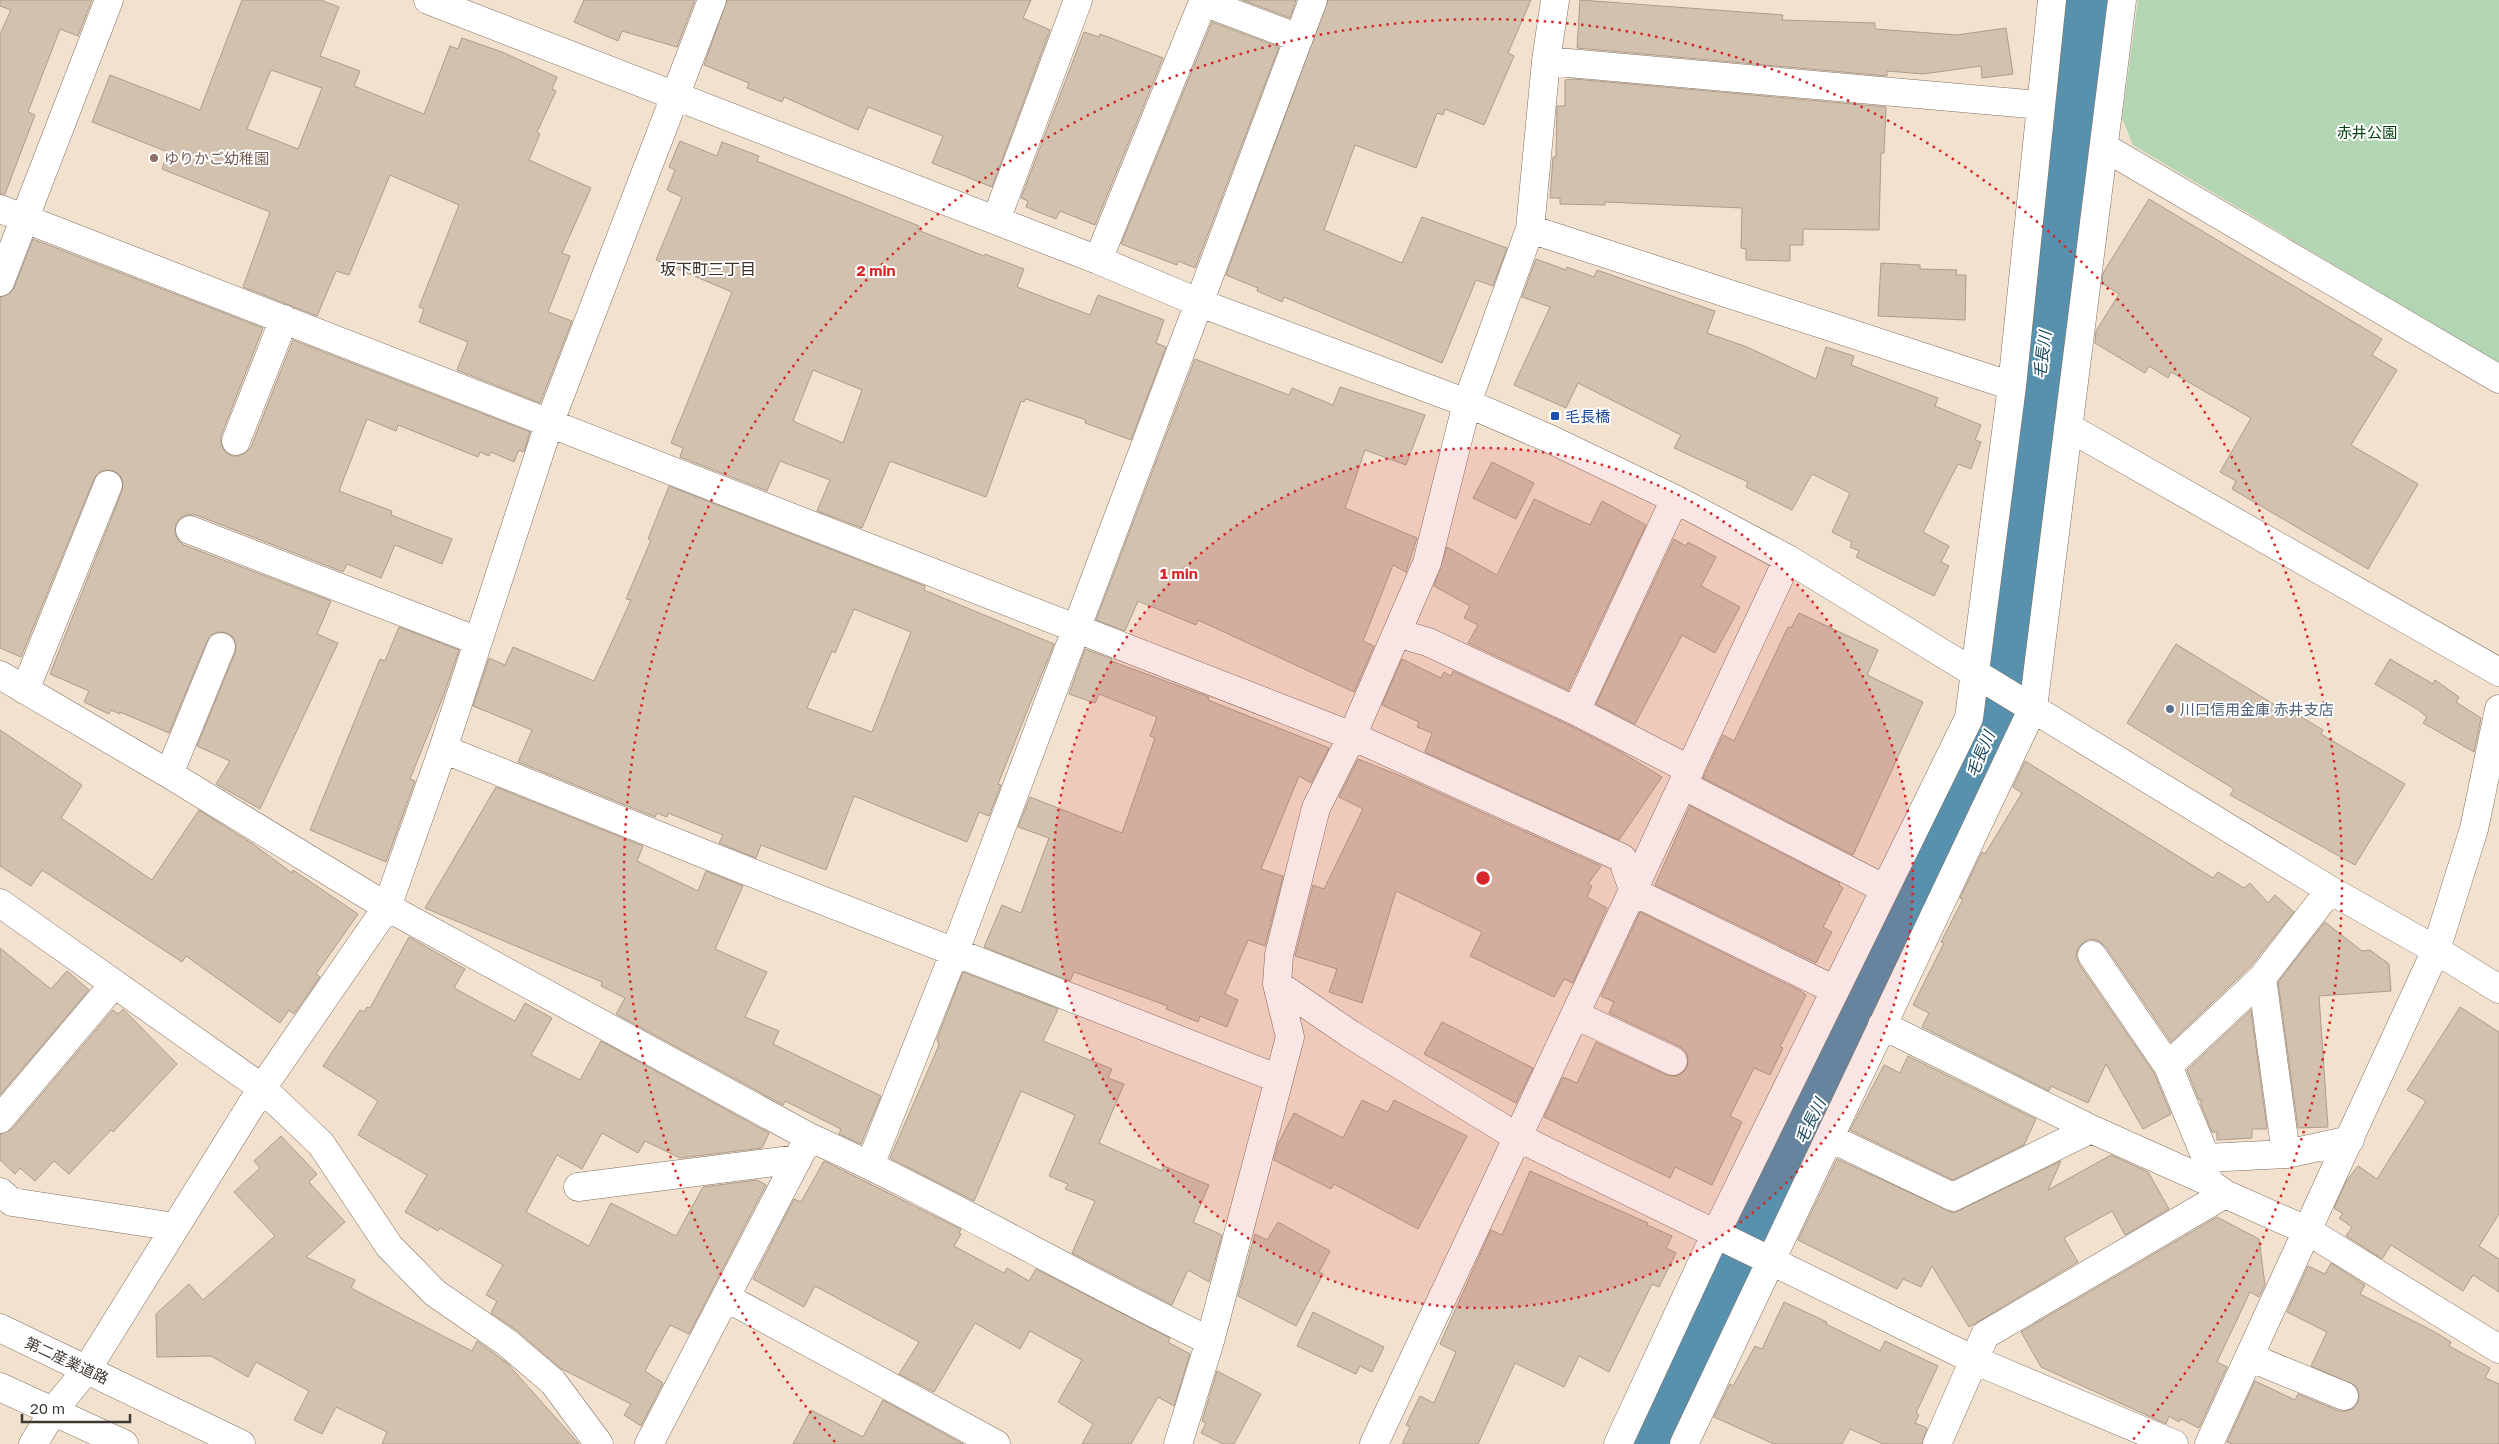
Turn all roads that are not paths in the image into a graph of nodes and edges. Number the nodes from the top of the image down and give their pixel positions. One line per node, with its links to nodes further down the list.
1 (109, 0): 14 (street)
2 (428, 0): 11 (street)
3 (712, 0): 11 (street)
4 (1078, 0): 15 (street)
5 (1313, 0): 9 (street)
6 (1556, 0): 10 (street)
7 (2052, 0): 12 (street)
8 (2122, 0): 13 (street)
9 (1299, 38): 17 (street); 19 (street)
10 (1546, 61): 12 (street); 16 (street)
11 (675, 94): 15 (street); 24 (street)
12 (2040, 105): 22 (street)
13 (2104, 147): 21 (street); 25 (street)
14 (12, 214): 18 (street); 20 (street)
15 (996, 220): 17 (street)
16 (1530, 228): 22 (street); 23 (street)
17 (1098, 260): 19 (street)
18 (0, 282)
19 (1200, 303): 23 (street); 31 (street)
20 (284, 319): 24 (street); 26 (street)
21 (2499, 379)
22 (2012, 386): 37 (street)
23 (1467, 403): 28 (street); 32 (street)
24 (549, 424): 31 (street); 33 (street)
25 (2068, 427): 35 (street); 39 (street)
26 (236, 441)
27 (108, 485): 38 (street)
28 (1674, 499): 30 (street); 41 (street)
29 (190, 530): 33 (street)
30 (1788, 559): 37 (street); 45 (street)
31 (1075, 627): 42 (street); 52 (street)
32 (1397, 633): 41 (street); 42 (street)
33 (478, 641): 43 (street)
34 (221, 647): 44 (street)
35 (2499, 672)
36 (0, 675): 38 (street)
37 (1981, 678): 39 (street); 46 (street)
38 (25, 690): 44 (street)
39 (2028, 705): 47 (street); 60 (street)
40 (2499, 708): 51 (street)
41 (1576, 711): 45 (street)
42 (1352, 736): 48 (street); 56 (street)
43 (443, 749): 50 (street); 52 (street)
44 (169, 774): 50 (street)
45 (1686, 777): 46 (street); 48 (street)
46 (1885, 889): 57 (street)
47 (2330, 890): 51 (street); 54 (street)
48 (1634, 892): 57 (street); 59 (street)
49 (0, 903): 55 (street)
50 (386, 907): 64 (street); 70 (street)
51 (2436, 950): 58 (street); 69 (street)
52 (955, 951): 63 (street); 72 (street)
53 (2092, 955): 62 (street)
54 (2262, 978): 62 (street); 71 (street)
55 (114, 984): 64 (street); 65 (street)
56 (1277, 984): 63 (street); 67 (street)
57 (1835, 990): 78 (street)
58 (2499, 990)
59 (1576, 1015): 61 (street); 67 (street)
60 (1882, 1025): 66 (street); 68 (street)
61 (1673, 1061)
62 (2168, 1066): 73 (street)
63 (1280, 1079): 82 (street)
64 (262, 1088): 76 (street); 93 (street)
65 (0, 1119)
66 (2091, 1129): 68 (street); 73 (street)
67 (1517, 1137): 78 (street); 97 (street)
68 (1830, 1138): 79 (street)
69 (2350, 1140): 71 (street); 77 (street)
70 (803, 1148): 72 (street); 74 (street); 80 (street)
71 (2286, 1154): 73 (street)
72 (870, 1165): 82 (street)
73 (2213, 1177): 77 (street); 85 (street)
74 (578, 1187)
75 (0, 1192): 76 (street)
76 (176, 1227): 86 (street)
77 (2308, 1231): 83 (street); 84 (street)
78 (1724, 1237): 79 (street); 98 (street)
79 (1765, 1258): 85 (street); 99 (street)
80 (727, 1298): 94 (street); 95 (street)
81 (0, 1328): 86 (street, 第二産業道路)
82 (1210, 1341): 96 (street)
83 (2499, 1349)
84 (2249, 1357): 88 (street); 102 (street)
85 (1974, 1360): 100 (street); 101 (street)
86 (87, 1369): 89 (street); 92 (street, 第二産業道路)
87 (0, 1387): 89 (street)
88 (2344, 1396)
89 (54, 1410): 90 (street); 91 (street)
90 (33, 1444)
91 (124, 1444)
92 (241, 1444)
93 (599, 1444)
94 (649, 1444)
95 (996, 1444)
96 (1178, 1444)
97 (1374, 1444)
98 (1618, 1444)
99 (1684, 1444)
100 (1936, 1444)
101 (2174, 1444)
102 (2209, 1444)

